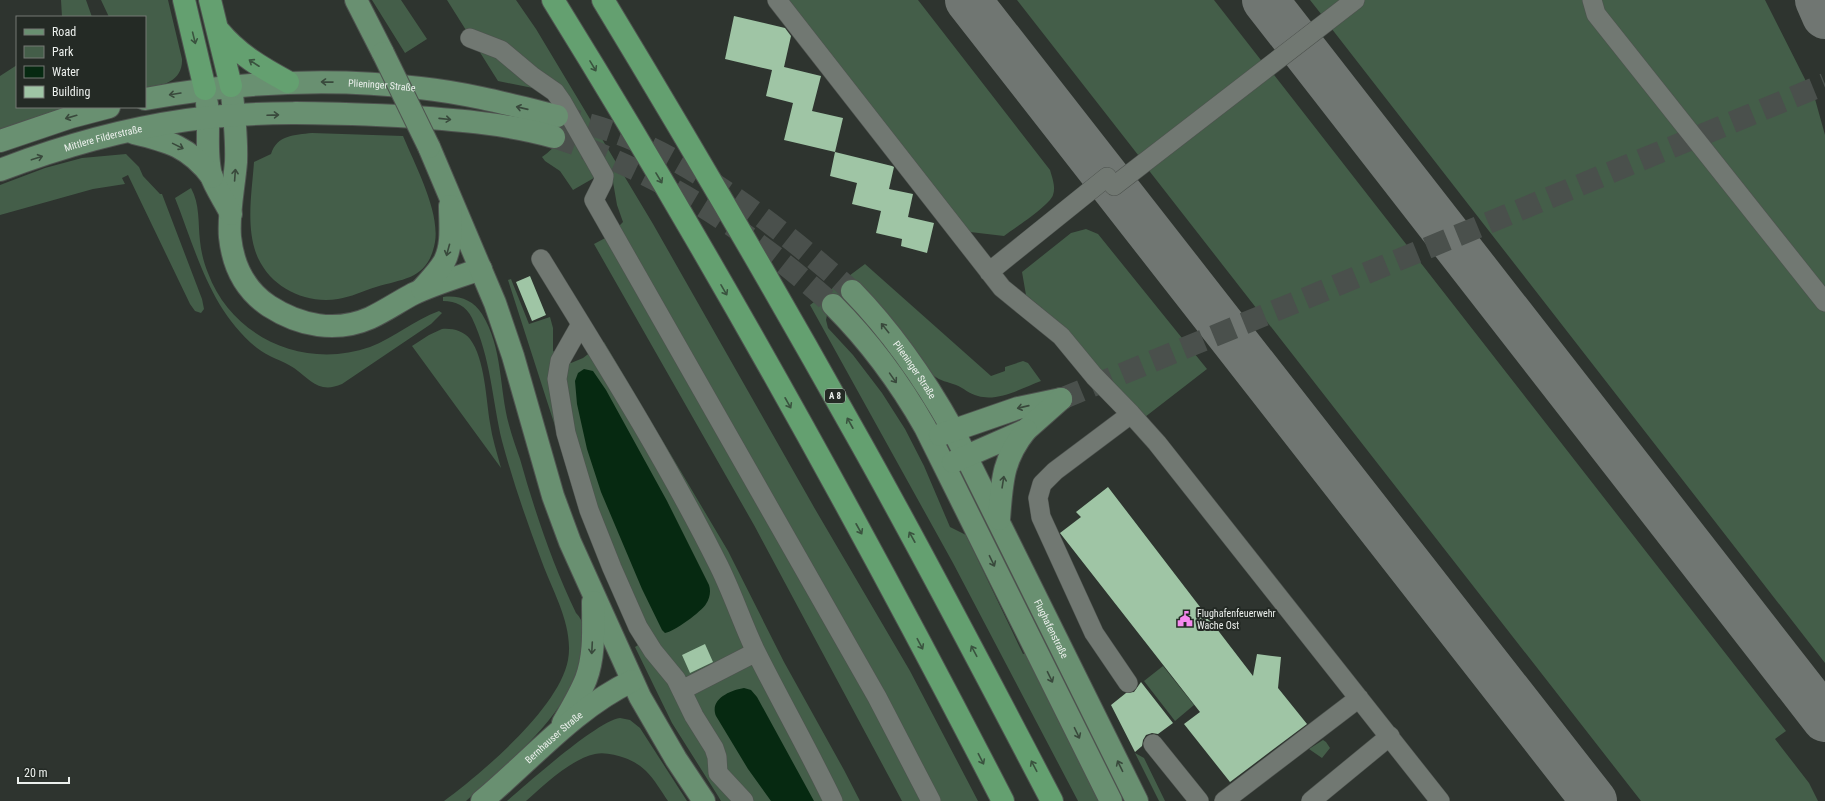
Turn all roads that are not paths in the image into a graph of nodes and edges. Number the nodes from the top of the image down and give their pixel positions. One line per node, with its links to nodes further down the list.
1 (184, 0): 15 (highway, one-way to 15)
2 (210, 0): 10 (highway)
3 (356, 0): 24 (main road, bridge)
4 (540, 0): 11 (highway)
5 (553, 0): 11 (highway)
6 (603, 0): 57 (highway, A 8, one-way to 6)
7 (777, 0): 28 (lane)
8 (1355, 0): 28 (lane)
9 (1592, 0): 31 (lane)
10 (218, 30): 13 (highway, one-way to 10); 14 (highway)
11 (573, 32): 56 (highway, one-way to 56)
12 (470, 38): 55 (lane)
13 (288, 82): 14 (main road, Plieninger Straße); 18 (main road, Plieninger Straße, one-way to 13)
14 (231, 86): 15 (main road, Plieninger Straße); 18 (main road)
15 (205, 89): 16 (main road, one-way to 16); 19 (main road)
16 (146, 99)
17 (105, 108): 21 (main road, one-way to 21)
18 (234, 116): 19 (main road, Plieninger Straße); 25 (main road, one-way to 18)
19 (208, 118): 20 (main road, Mittlere Filderstraße); 23 (main road)
20 (127, 132): 22 (main road, Mittlere Filderstraße, one-way to 20); 23 (main road, one-way to 23)
21 (0, 141)
22 (0, 170)
23 (212, 177): 25 (main road)
24 (450, 197): 27 (main road); 29 (main road, one-way to 29)
25 (231, 214): 29 (main road)
26 (541, 260): 33 (lane)
27 (481, 269): 29 (main road); 41 (main road)
28 (989, 272): 34 (lane)
29 (420, 291)
30 (852, 291): 35 (main road, Plieninger Straße, one-way to 30)
31 (1825, 302)
32 (833, 305): 37 (main road, one-way to 37)
33 (581, 324): 42 (lane); 45 (lane)
34 (1131, 414): 44 (lane); 46 (lane)
35 (953, 430): 36 (main road, one-way to 35); 37 (main road); 38 (main road, Plieninger Straße)
36 (1026, 430): 38 (main road); 40 (main road, one-way to 36)
37 (932, 439): 39 (main road)
38 (967, 456): 39 (main road); 40 (main road, Flughafenstraße)
39 (945, 466): 58 (main road, one-way to 58)
40 (999, 521): 59 (main road, Flughafenstraße, one-way to 40)
41 (593, 595): 43 (main road); 47 (main road, one-way to 47)
42 (756, 652): 45 (lane); 54 (lane)
43 (632, 681): 47 (main road, Bernhauser Straße); 51 (main road)
44 (1128, 683)
45 (682, 690): 50 (lane)
46 (1360, 698): 48 (lane); 61 (lane)
47 (557, 734): 52 (main road, Bernhauser Straße)
48 (1390, 736): 62 (lane); 63 (lane)
49 (1153, 744): 60 (lane)
50 (718, 773): 51 (lane); 53 (lane)
51 (700, 795)
52 (482, 801)
53 (744, 801)
54 (833, 801)
55 (931, 801)
56 (1003, 801)
57 (1052, 801)
58 (1111, 801)
59 (1137, 801)
60 (1199, 801)
61 (1224, 801)
62 (1311, 801)
63 (1440, 801)

